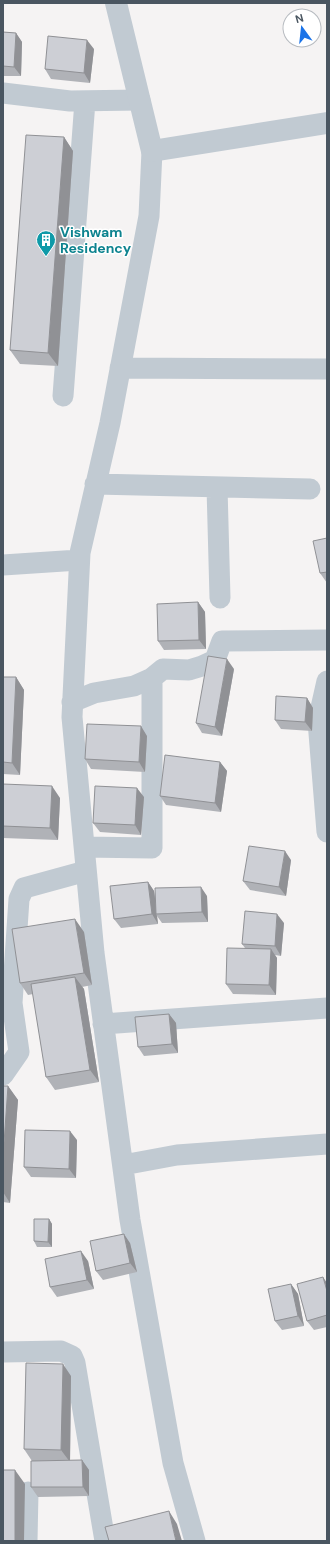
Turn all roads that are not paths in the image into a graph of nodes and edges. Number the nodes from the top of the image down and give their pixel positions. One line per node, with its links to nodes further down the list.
1 (116, 3): 3 (street)
2 (3, 93): 4 (street)
3 (140, 100): 4 (street); 6 (street)
4 (85, 101): 9 (street)
5 (327, 123): 6 (street)
6 (152, 151): 7 (street)
7 (120, 368): 8 (street); 10 (street)
8 (327, 369)
9 (63, 396)
10 (96, 484): 11 (street); 13 (street)
11 (217, 487): 12 (street); 15 (street)
12 (310, 489)
13 (79, 560): 14 (street); 19 (street)
14 (3, 565)
15 (220, 598)
16 (327, 640): 17 (street)
17 (152, 678): 19 (street); 21 (street)
18 (327, 681): 20 (street)
19 (72, 702): 21 (street)
20 (327, 832)
21 (84, 847): 22 (street)
22 (86, 871): 24 (street); 25 (street)
23 (327, 1008): 24 (street)
24 (103, 1024): 27 (street)
25 (3, 1075)
26 (327, 1144): 27 (street)
27 (123, 1165): 32 (street)
28 (3, 1352): 31 (street)
29 (28, 1492): 30 (street)
30 (27, 1541)
31 (105, 1541)
32 (195, 1541)

